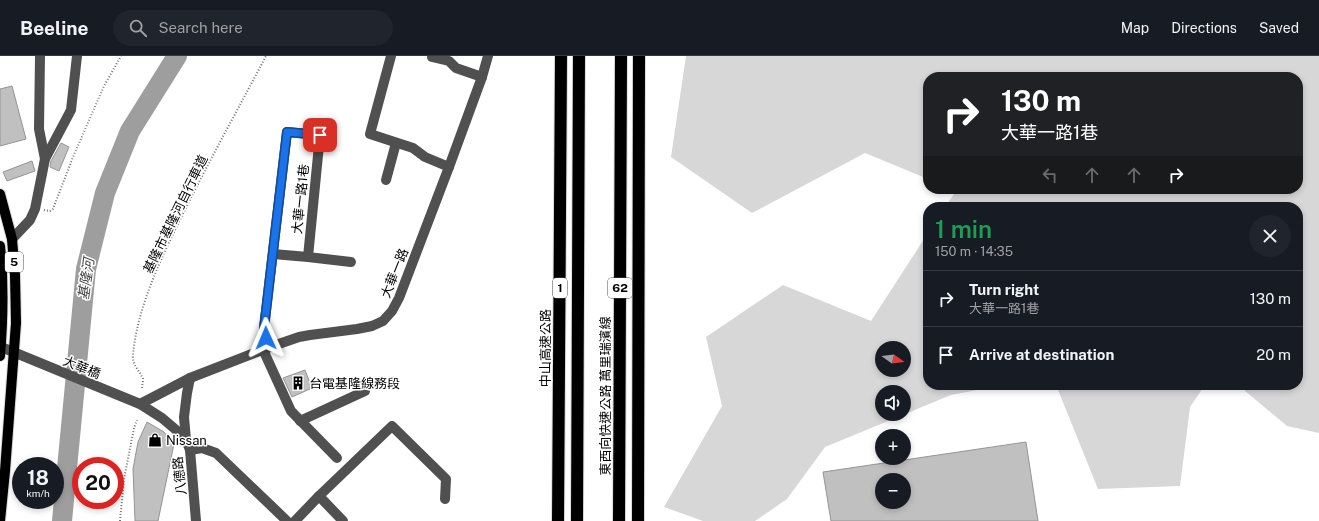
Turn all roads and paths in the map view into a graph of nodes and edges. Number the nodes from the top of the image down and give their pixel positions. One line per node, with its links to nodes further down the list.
1 (40, 56): 14 (street)
2 (77, 56): 14 (street)
3 (121, 56): 18 (path)
4 (266, 56): 28 (path, 基隆市基隆河自行車道)
5 (391, 56): 13 (street)
6 (488, 56): 12 (street, 大華一路)
7 (561, 56): 44 (highway, 中山高速公路 / 1)
8 (579, 56): 45 (highway, 1)
9 (620, 56): 46 (highway, 東西向快速公路 萬里瑞濱線 / 62)
10 (640, 56): 47 (highway, 62)
11 (432, 58): 12 (street)
12 (482, 77): 15 (street, 大華一路)
13 (396, 142): 15 (street); 16 (street)
14 (45, 159): 18 (street)
15 (449, 167): 24 (street, 大華一路)
16 (386, 180)
17 (0, 194): 19 (main road, 5)
18 (35, 209): 19 (street)
19 (12, 239): 26 (main road, 5)
20 (0, 246): 25 (main road, 5)
21 (273, 254): 22 (street); 22 (street, 大華一路1巷); 24 (street, 大華一路1巷)
22 (308, 257): 23 (street)
23 (351, 262)
24 (267, 348): 27 (street, 大華一路); 32 (street, 大華一路1巷)
25 (0, 352): 26 (street, 大華橋)
26 (14, 354): 30 (street, 大華橋); 38 (main road, 5)
27 (190, 378): 30 (street, 大華一路); 33 (street)
28 (142, 388)
29 (365, 390): 32 (street)
30 (140, 404): 33 (street, 八德路)
31 (137, 420): 39 (path)
32 (300, 421): 35 (street, 大華一路1巷)
33 (186, 440): 34 (street, 八德路)
34 (190, 450): 40 (street, 八德路); 41 (street)
35 (337, 458)
36 (319, 496): 37 (street); 42 (street); 43 (street)
37 (445, 499)
38 (0, 521)
39 (120, 521)
40 (196, 521)
41 (287, 521)
42 (295, 521)
43 (343, 521)
44 (558, 521)
45 (577, 521)
46 (618, 521)
47 (638, 521)

